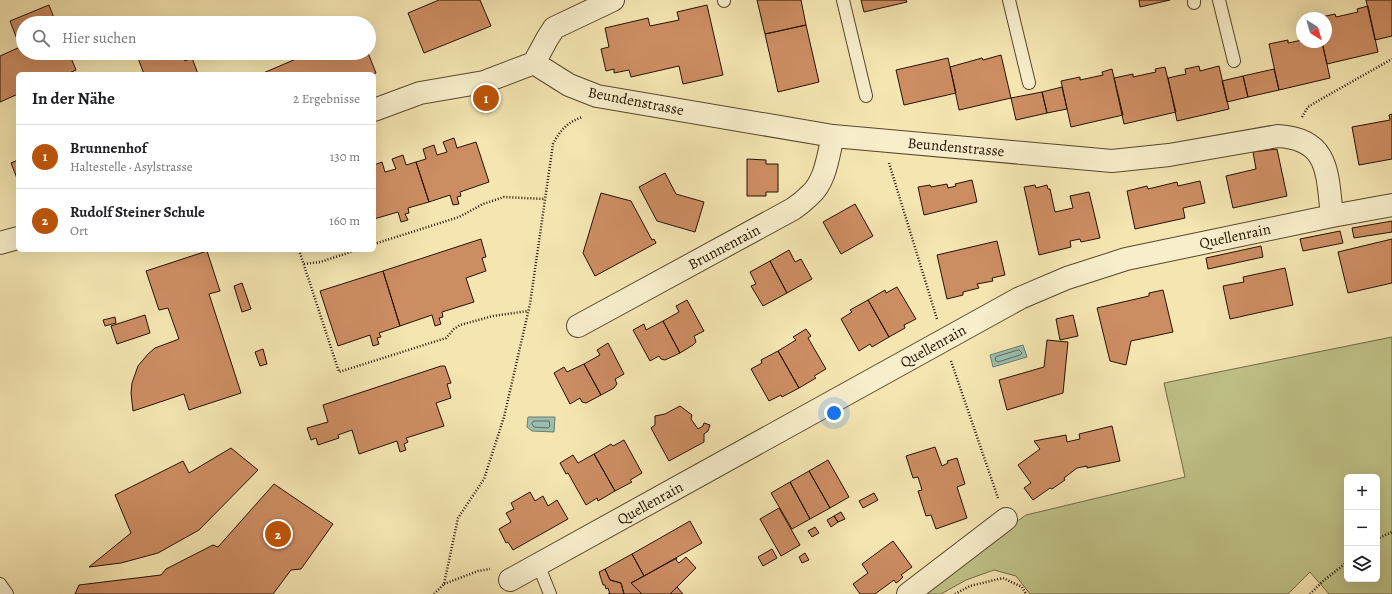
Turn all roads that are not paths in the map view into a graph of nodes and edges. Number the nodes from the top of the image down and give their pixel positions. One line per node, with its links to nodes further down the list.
1 (613, 0): 6 (street)
2 (843, 0): 8 (lane)
3 (1009, 0): 7 (lane)
4 (1219, 0): 5 (lane)
5 (1234, 61)
6 (534, 63): 9 (street); 10 (street, Beundenstrasse)
7 (1029, 83)
8 (866, 96)
9 (376, 109)
10 (833, 136): 12 (street, Beundenstrasse); 15 (street, Brunnenrain)
11 (1392, 205): 12 (street, Quellenrain)
12 (1332, 216): 17 (street, Quellenrain)
13 (16, 239): 14 (street)
14 (0, 243)
15 (578, 326)
16 (1006, 519): 22 (street)
17 (538, 564): 18 (street, Quellenrain); 21 (lane)
18 (510, 580)
19 (0, 584): 20 (lane)
20 (7, 594)
21 (550, 594)
22 (908, 594)

